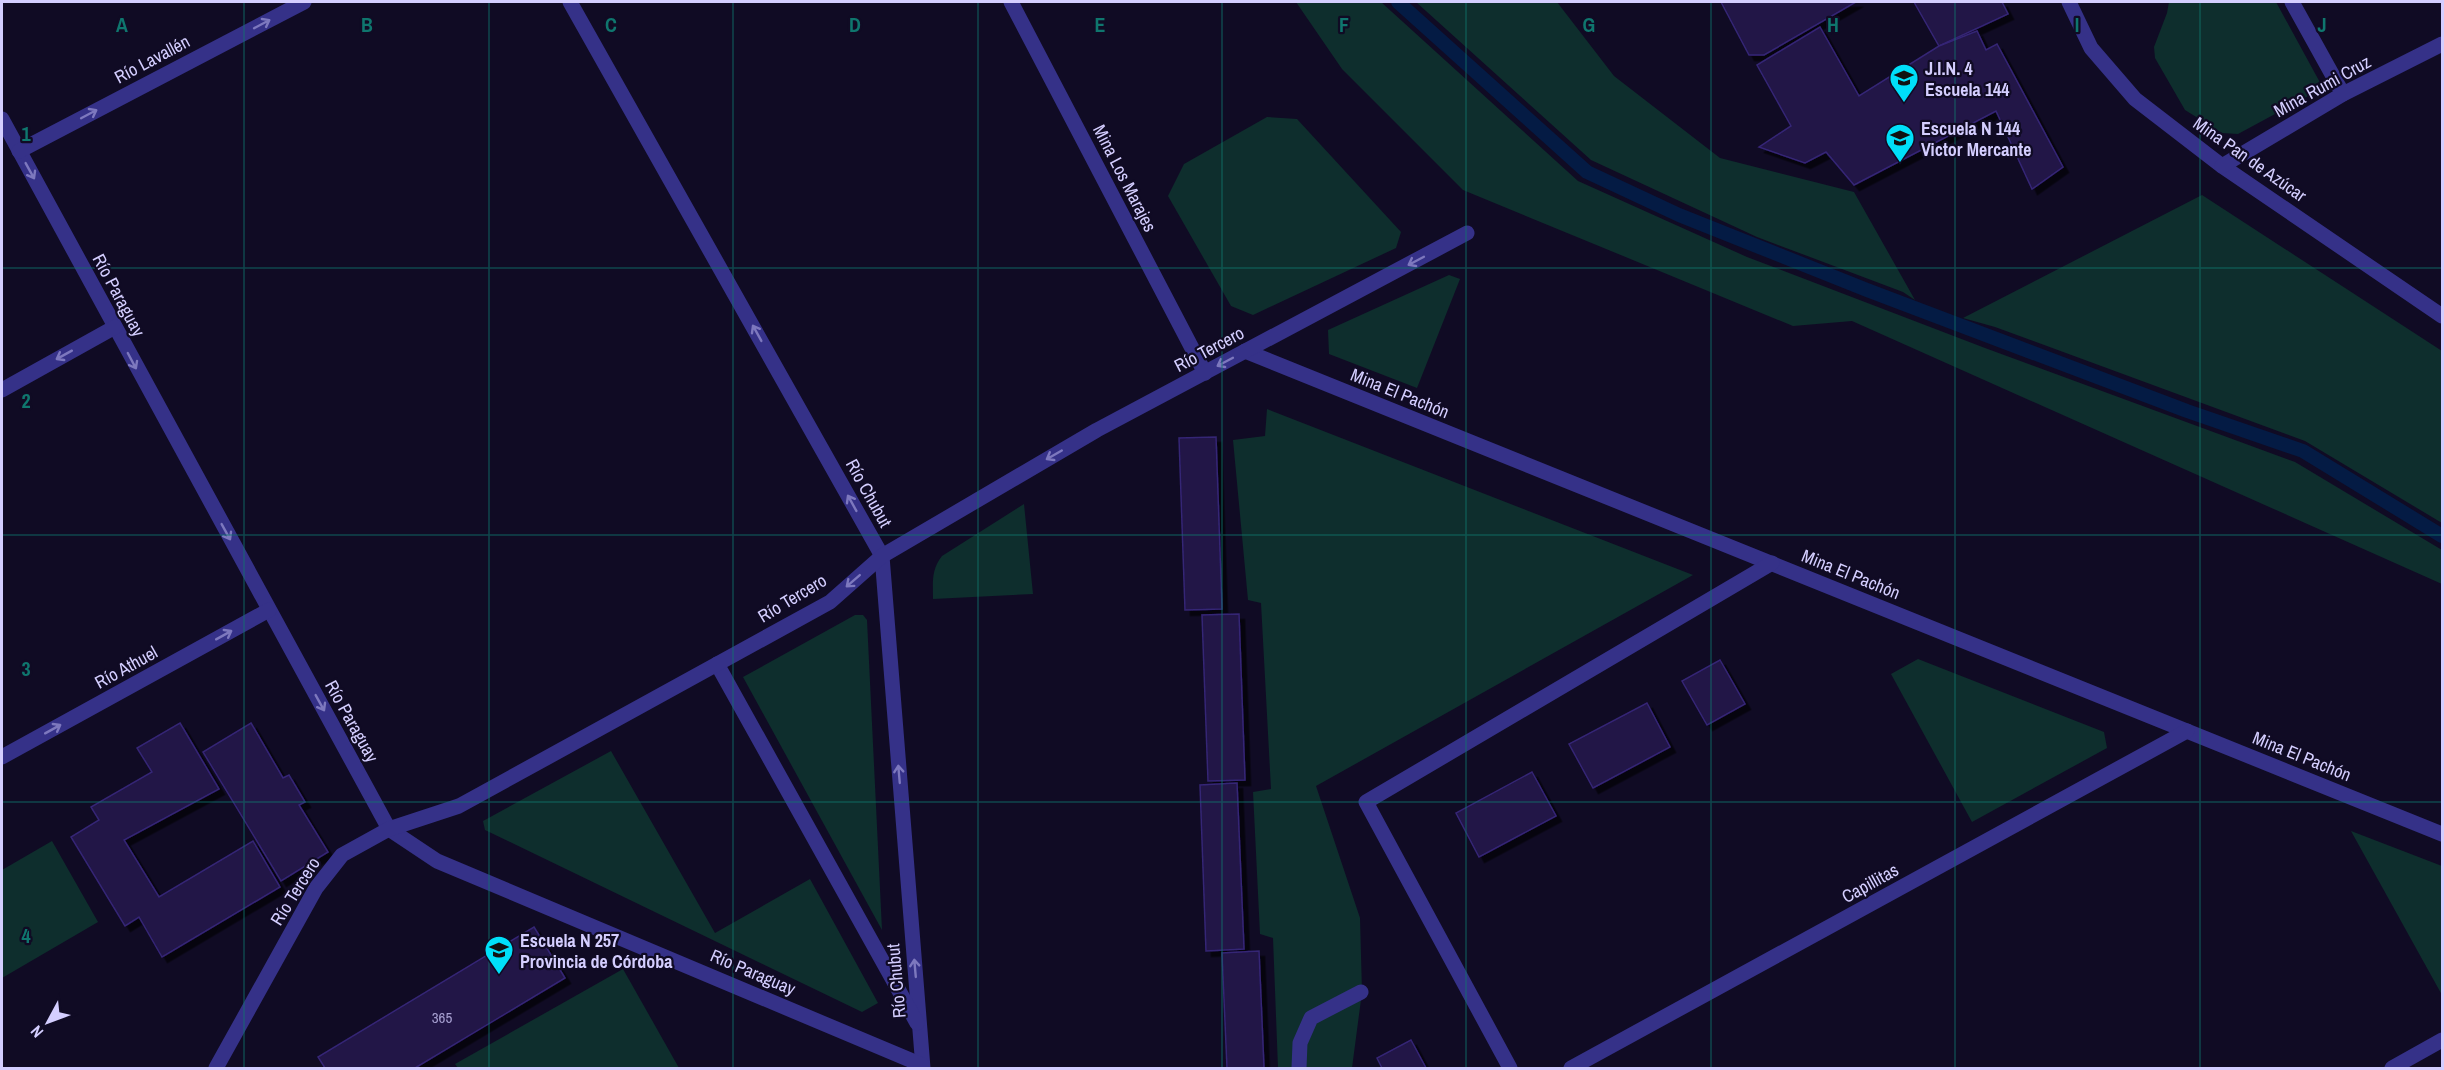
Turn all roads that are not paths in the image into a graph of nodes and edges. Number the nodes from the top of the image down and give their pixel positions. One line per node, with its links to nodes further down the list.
1 (304, 2): 9 (street, Río Lavallén, one-way to 1)
2 (570, 2): 17 (street, Río Chubut, one-way to 2)
3 (1011, 2): 15 (street, Mina Los Marajes)
4 (2068, 2): 10 (street, Mina Pan de Azúcar)
5 (2292, 2): 7 (street)
6 (2442, 44): 7 (street, Mina Rumi Cruz)
7 (2343, 94): 10 (street, Mina Rumi Cruz)
8 (2, 120): 9 (street, Río Paraguay)
9 (19, 151): 13 (street, Río Paraguay, one-way to 13)
10 (2222, 166): 12 (street, Mina Pan de Azúcar)
11 (1467, 233): 14 (street, Río Tercero, one-way to 14)
12 (2442, 316)
13 (115, 327): 16 (street, one-way to 16); 19 (street, Río Paraguay, one-way to 19)
14 (1245, 351): 15 (street, Río Tercero, one-way to 15); 18 (street, Mina El Pachón)
15 (1204, 373): 17 (street, Río Tercero, one-way to 17)
16 (2, 390)
17 (882, 556): 20 (street, Río Tercero, one-way to 20); 26 (street, Río Chubut, one-way to 17)
18 (1772, 563): 21 (street, Mina El Pachón); 31 (street)
19 (269, 610): 22 (street, Río Athuel, one-way to 19); 23 (street, Río Paraguay, one-way to 23)
20 (717, 664): 23 (street, Río Tercero); 26 (street)
21 (2187, 731): 24 (street, Mina El Pachón); 32 (street, Capillitas)
22 (2, 758)
23 (389, 830): 28 (street, Río Paraguay); 29 (street, Río Tercero)
24 (2442, 834)
25 (1361, 992): 30 (street)
26 (920, 1027): 28 (street, Río Chubut)
27 (2442, 1040): 33 (street)
28 (922, 1067)
29 (216, 1068)
30 (1299, 1068)
31 (1510, 1068)
32 (1571, 1068)
33 (2392, 1068)

